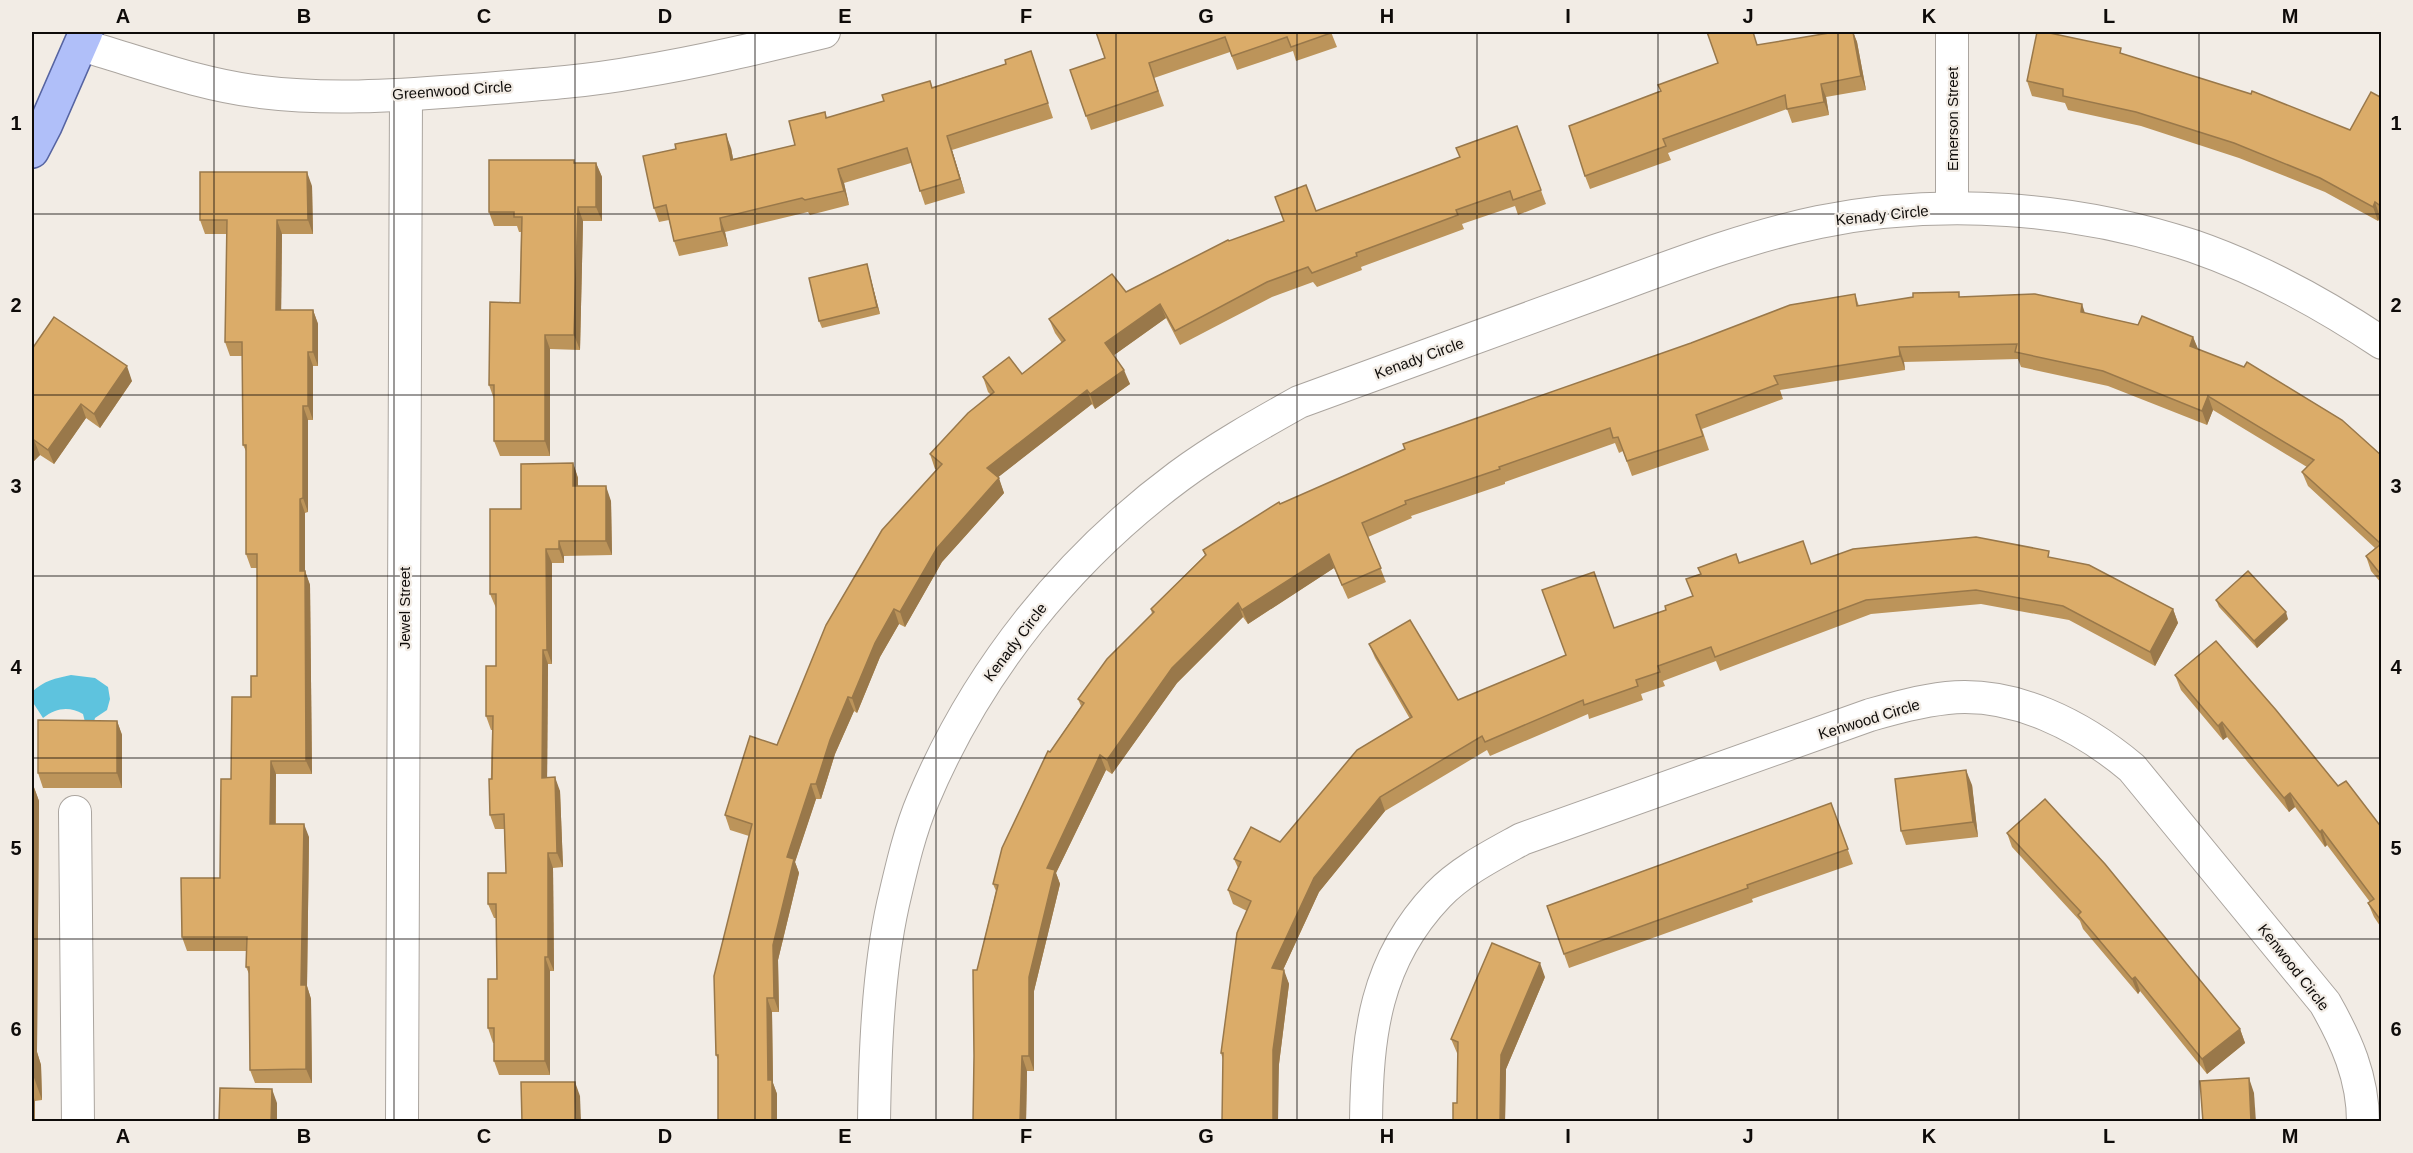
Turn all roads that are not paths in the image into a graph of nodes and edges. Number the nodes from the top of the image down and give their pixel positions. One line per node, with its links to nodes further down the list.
1 (824, 32): 4 (street, Greenwood Circle)
2 (1952, 32): 6 (street, Emerson Street)
3 (83, 38): 4 (street, Greenwood Circle); 5 (main road)
4 (406, 95): 10 (street, Jewel Street)
5 (32, 150)
6 (1952, 207): 7 (street, Kenady Circle); 11 (street, Kenady Circle)
7 (2382, 342)
8 (75, 812): 9 (street)
9 (78, 1122)
10 (402, 1122)
11 (874, 1122)
12 (1366, 1122): 13 (street, Kenwood Circle)
13 (2363, 1122)

